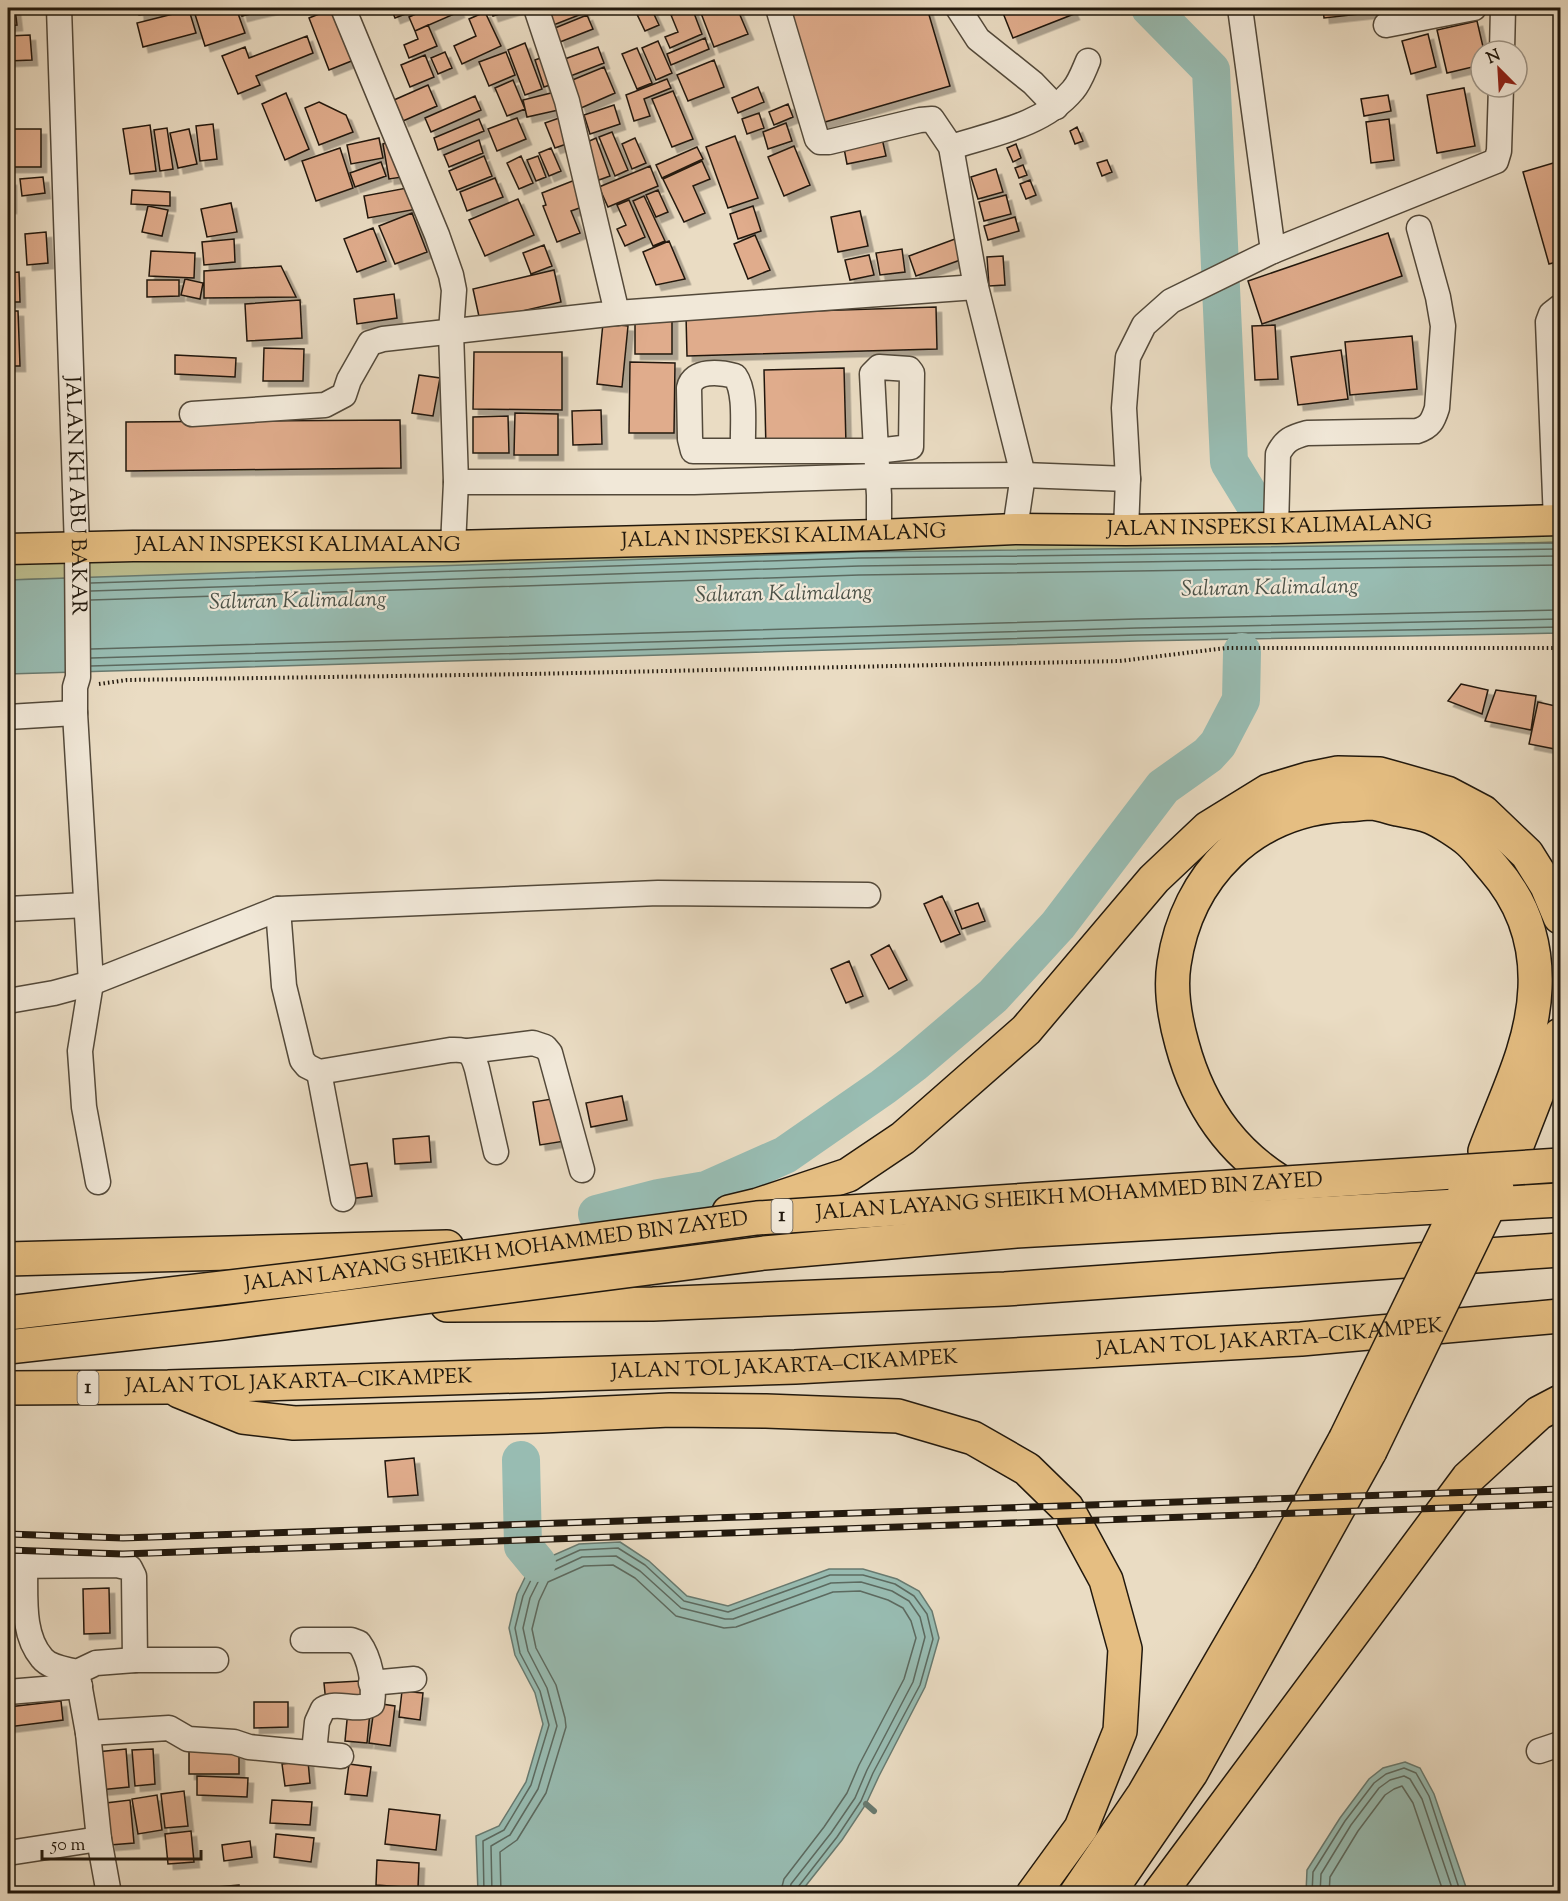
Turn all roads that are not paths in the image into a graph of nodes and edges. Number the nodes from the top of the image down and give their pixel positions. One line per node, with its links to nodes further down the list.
1 (59, 8): 36 (street, JALAN KH ABU BAKAR)
2 (343, 8): 20 (street)
3 (536, 8): 19 (street)
4 (778, 8): 14 (street)
5 (958, 8): 13 (street)
6 (1240, 8): 16 (street)
7 (1474, 8): 9 (street)
8 (1503, 8): 10 (street)
9 (1386, 25)
10 (1502, 39)
11 (1089, 61): 13 (street)
12 (1501, 99): 16 (street)
13 (1056, 107): 14 (street)
14 (951, 147): 17 (street)
15 (1419, 228): 30 (street)
16 (1273, 251): 26 (street)
17 (976, 287): 19 (street); 24 (street)
18 (1560, 307): 29 (street)
19 (617, 313): 20 (street)
20 (452, 332): 21 (street); 27 (street)
21 (192, 414)
22 (743, 450): 23 (street); 23 (street); 25 (street)
23 (693, 451): 28 (street)
24 (1023, 475): 25 (street); 26 (street); 31 (street)
25 (878, 476): 28 (street); 33 (street)
26 (1128, 479): 32 (street)
27 (456, 482): 28 (street); 34 (street)
28 (694, 482)
29 (1558, 520): 30 (main road, JALAN INSPEKSI KALIMALANG)
30 (1276, 528): 32 (main road, JALAN INSPEKSI KALIMALANG)
31 (1015, 529): 32 (main road, JALAN INSPEKSI KALIMALANG); 33 (main road, JALAN INSPEKSI KALIMALANG)
32 (1126, 530)
33 (879, 535): 34 (main road, JALAN INSPEKSI KALIMALANG)
34 (453, 546): 36 (main road, JALAN INSPEKSI KALIMALANG)
35 (19, 549): 36 (main road, JALAN INSPEKSI KALIMALANG)
36 (76, 558): 37 (street, JALAN KH ABU BAKAR)
37 (75, 713): 38 (street); 40 (street, JALAN KH ABU BAKAR)
38 (8, 717)
39 (868, 895): 42 (street)
40 (86, 905): 41 (street); 44 (street, JALAN KH ABU BAKAR)
41 (8, 909)
42 (278, 909): 44 (street); 48 (street)
43 (1560, 917): 58 (highway)
44 (91, 982): 45 (street); 53 (street, JALAN KH ABU BAKAR)
45 (8, 1002)
46 (1560, 1035): 50 (highway)
47 (469, 1051): 48 (street); 49 (street); 52 (street)
48 (319, 1072): 54 (street)
49 (496, 1152)
50 (1497, 1157): 56 (highway); 66 (highway, bridge)
51 (1560, 1165): 60 (highway, JALAN LAYANG SHEIKH MOHAMMED BIN ZAYED / 1, bridge)
52 (582, 1170)
53 (98, 1182)
54 (343, 1199)
55 (1560, 1200): 62 (highway, JALAN LAYANG SHEIKH MOHAMMED BIN ZAYED / 1, bridge)
56 (1560, 1212)
57 (1560, 1250): 59 (highway)
58 (8, 1259)
59 (8, 1306)
60 (8, 1313)
61 (1560, 1316): 63 (highway, JALAN TOL JAKARTA–CIKAMPEK / 1)
62 (8, 1347)
63 (168, 1387): 64 (highway, JALAN TOL JAKARTA–CIKAMPEK / 1); 81 (highway)
64 (8, 1388)
65 (1560, 1402): 84 (highway)
66 (1358, 1446): 82 (highway); 83 (highway)
67 (16, 1566): 69 (street); 71 (street)
68 (303, 1640): 73 (street)
69 (135, 1660): 70 (street); 71 (street)
70 (216, 1660)
71 (79, 1679): 74 (street); 75 (street)
72 (414, 1679): 73 (street)
73 (371, 1683): 76 (street)
74 (8, 1692)
75 (88, 1733): 76 (street); 78 (street)
76 (314, 1752): 77 (street)
77 (341, 1756)
78 (99, 1839): 79 (street); 80 (street)
79 (8, 1853)
80 (109, 1893)
81 (1033, 1893)
82 (1076, 1893)
83 (1108, 1893)
84 (1159, 1893)

